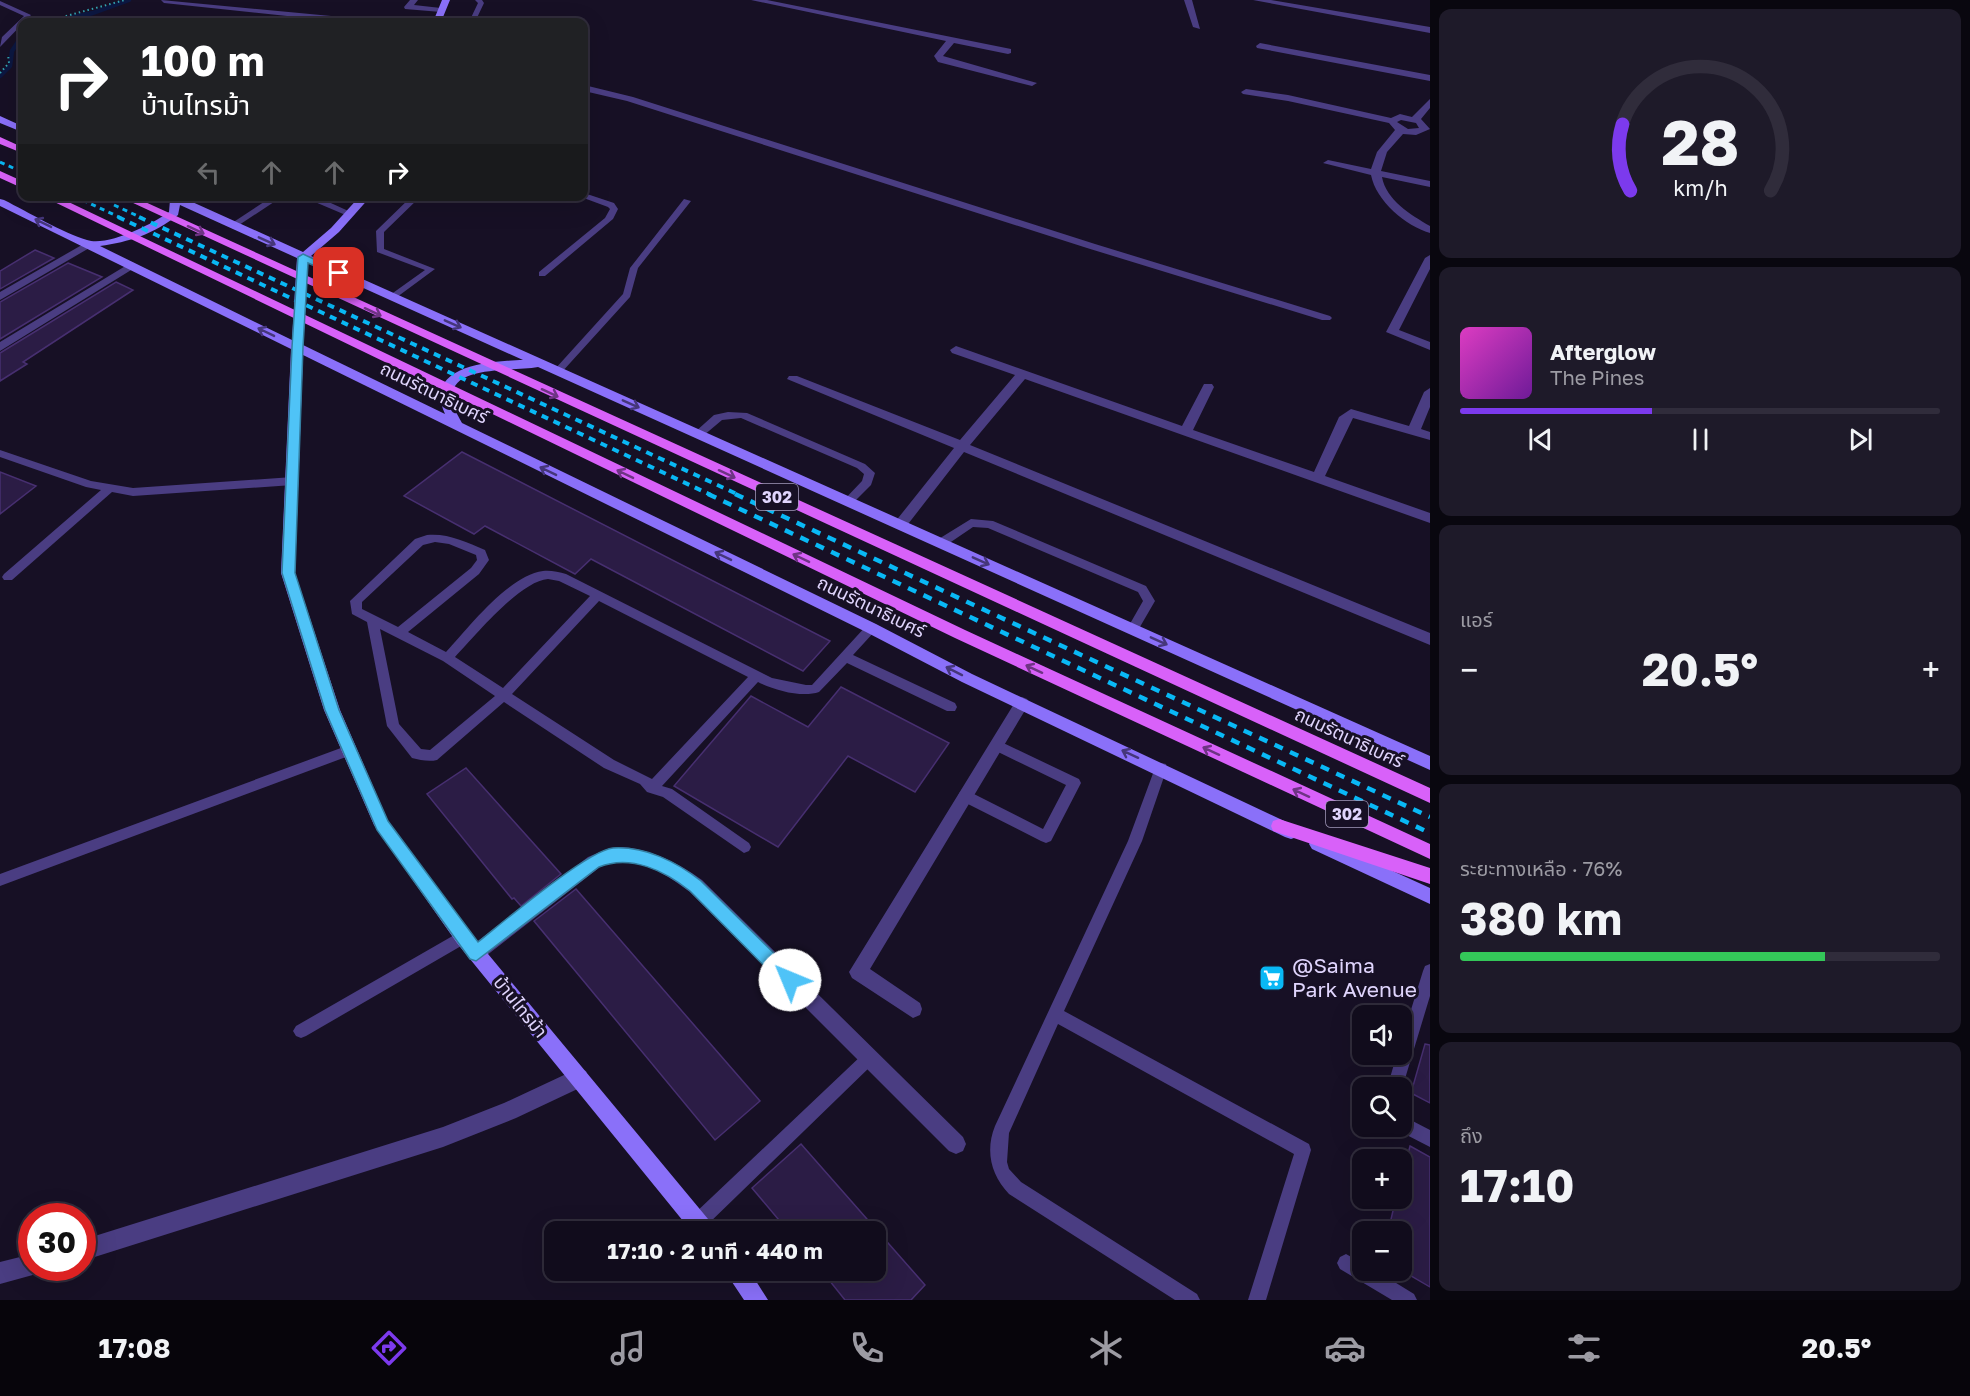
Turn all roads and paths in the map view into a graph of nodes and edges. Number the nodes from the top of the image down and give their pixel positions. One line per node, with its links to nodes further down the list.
1 (124, 0): 12 (path)
2 (414, 0): 10 (street)
3 (446, 0): 10 (main road)
4 (478, 0): 15 (lane)
5 (755, 0): 19 (street)
6 (1188, 0): 17 (street)
7 (1257, 0): 18 (street)
8 (164, 1): 13 (street)
9 (0, 3): 11 (lane)
10 (441, 10): 14 (main road)
11 (25, 18)
12 (61, 18)
13 (325, 18)
14 (438, 18)
15 (474, 18)
16 (18, 25): 20 (lane)
17 (1197, 27)
18 (1430, 30)
19 (952, 40): 22 (street); 24 (street)
20 (0, 45)
21 (1260, 45): 23 (street)
22 (1008, 51)
23 (1430, 78)
24 (1032, 83)
25 (588, 89): 62 (street)
26 (1246, 92): 30 (street)
27 (1430, 102): 29 (street)
28 (0, 119): 31 (main road)
29 (1414, 119): 30 (street); 32 (street)
30 (1392, 122): 33 (street)
31 (18, 125)
32 (1427, 126): 33 (street)
33 (1401, 130): 37 (street)
34 (0, 140): 35 (main road)
35 (18, 148)
36 (1328, 163): 37 (street)
37 (1375, 172): 40 (street); 54 (street)
38 (0, 174): 39 (main road)
39 (18, 183)
40 (1430, 184)
41 (588, 196): 59 (lane)
42 (57, 201): 109 (main road, ถนนรัตนาธิเบศร์ / 302, one-way to 42)
43 (134, 201): 106 (main road, ถนนรัตนาธิเบศร์ / 302, one-way to 106)
44 (172, 201): 55 (main road)
45 (179, 201): 53 (main road, ถนนรัตนาธิเบศร์ / 302)
46 (271, 201): 53 (lane)
47 (320, 201): 52 (lane)
48 (362, 201): 52 (main road)
49 (412, 201): 61 (lane)
50 (687, 201): 68 (lane)
51 (0, 202): 55 (main road, ถนนรัตนาธิเบศร์ / 302, one-way to 51)
52 (351, 213): 56 (main road)
53 (233, 225): 56 (main road, ถนนรัตนาธิเบศร์ / 302, one-way to 56)
54 (1430, 230)
55 (87, 245): 58 (main road, ถนนรัตนาธิเบศร์ / 302); 60 (street)
56 (303, 257): 61 (main road, ถนนรัตนาธิเบศร์ / 302); 65 (main road)
57 (1430, 258): 63 (street)
58 (132, 266): 64 (street); 65 (main road, ถนนรัตนาธิเบศร์ / 302, one-way to 58)
59 (542, 274)
60 (0, 297)
61 (393, 297): 67 (main road, ถนนรัตนาธิเบศร์ / 302, one-way to 67)
62 (1326, 318)
63 (1430, 346)
64 (0, 347)
65 (297, 347): 73 (main road, ถนนรัตนาธิเบศร์ / 302); 81 (main road, บ้านไทรม้า)
66 (956, 350): 69 (street)
67 (541, 364): 68 (main road, ถนนรัตนาธิเบศร์ / 302); 73 (main road)
68 (558, 371): 76 (main road, ถนนรัตนาธิเบศร์ / 302, one-way to 76)
69 (1023, 373): 75 (street); 78 (street)
70 (793, 379): 78 (street)
71 (1209, 387): 75 (street)
72 (1430, 392): 74 (street)
73 (459, 428): 90 (main road, ถนนรัตนาธิเบศร์ / 302, one-way to 73)
74 (1414, 430): 77 (street); 80 (street)
75 (1186, 431): 80 (street)
76 (699, 434): 83 (main road, ถนนรัตนาธิเบศร์ / 302); 83 (lane)
77 (1430, 436)
78 (962, 446): 85 (street); 93 (street)
79 (0, 453): 82 (lane)
80 (1318, 477): 84 (street)
81 (293, 481): 82 (lane); 101 (main road, บ้านไทรม้า)
82 (109, 489): 87 (lane)
83 (846, 502): 85 (main road, ถนนรัตนาธิเบศร์ / 302)
84 (1430, 518)
85 (900, 525): 86 (main road, ถนนรัตนาธิเบศร์ / 302)
86 (941, 543): 91 (main road, ถนนรัตนาธิเบศร์ / 302, one-way to 91); 91 (lane)
87 (8, 577)
88 (598, 595): 95 (lane); 96 (lane); 97 (lane)
89 (372, 619): 92 (lane); 92 (lane); 97 (lane)
90 (871, 628): 94 (lane); 98 (main road, ถนนรัตนาธิเบศร์ / 302, one-way to 90)
91 (1133, 629): 102 (main road, ถนนรัตนาธิเบศร์ / 302, one-way to 102)
92 (399, 633): 95 (lane)
93 (1430, 639)
94 (844, 656): 96 (lane); 99 (lane)
95 (447, 658): 97 (lane)
96 (756, 676): 104 (lane)
97 (504, 695): 104 (lane)
98 (1022, 703): 100 (street); 103 (main road, ถนนรัตนาธิเบศร์ / 302, one-way to 98)
99 (951, 707)
100 (997, 745): 105 (street); 105 (lane)
101 (349, 750): 111 (lane); 113 (main road, บ้านไทรม้า)
102 (1430, 763)
103 (1161, 768): 107 (main road, ถนนรัตนาธิเบศร์ / 302); 117 (lane)
104 (652, 788): 108 (lane)
105 (965, 796): 116 (street)
106 (1430, 796)
107 (1279, 826): 110 (main road); 112 (main road, ถนนรัตนาธิเบศร์ / 302)
108 (744, 847)
109 (1430, 852)
110 (1430, 876)
111 (0, 880)
112 (1430, 896)
113 (463, 937): 114 (main road, บ้านไทรม้า); 118 (lane)
114 (476, 953): 119 (street); 121 (main road, บ้านไทรม้า)
115 (1430, 971): 120 (lane)
116 (913, 1009)
117 (1055, 1014): 133 (lane); 134 (lane)
118 (301, 1031)
119 (868, 1059): 124 (street); 126 (lane)
120 (1398, 1077)
121 (579, 1078): 125 (main road, บ้านไทรม้า); 127 (street)
122 (1412, 1129): 123 (lane)
123 (1430, 1139)
124 (956, 1144)
125 (699, 1221)
126 (708, 1221)
127 (96, 1247)
128 (1346, 1263): 135 (lane)
129 (18, 1268): 130 (street)
130 (0, 1273)
131 (743, 1281): 132 (main road)
132 (757, 1300)
133 (1191, 1300)
134 (1257, 1300)
135 (1408, 1300)

